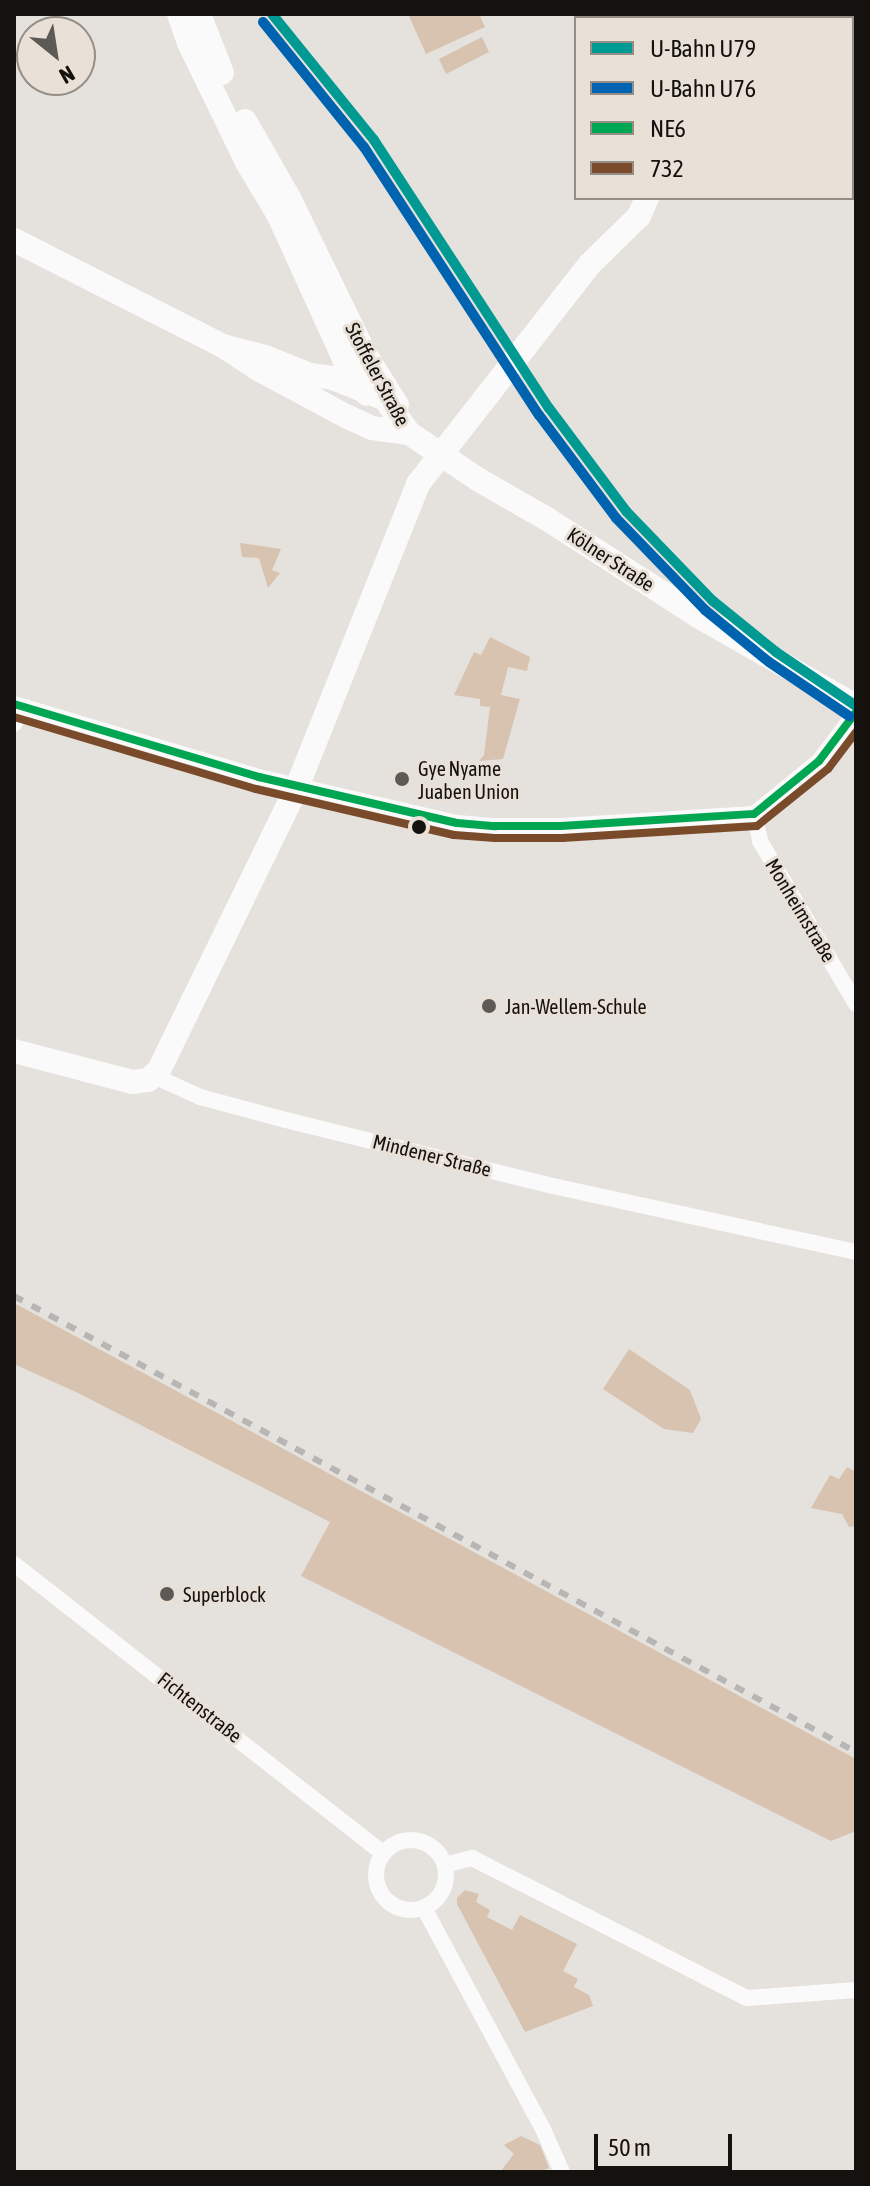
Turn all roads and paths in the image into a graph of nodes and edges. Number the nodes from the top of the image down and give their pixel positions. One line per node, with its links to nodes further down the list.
1 (179, 14): 6 (main road, Stoffeler Straße)
2 (199, 14): 7 (main road, Stoffeler Straße)
3 (641, 200): 8 (main road)
4 (14, 240): 5 (main road, Kölner Straße)
5 (223, 346): 6 (main road, Kölner Straße); 7 (main road, Kölner Straße)
6 (339, 370): 7 (main road, Kölner Straße)
7 (409, 433): 8 (main road, Kölner Straße)
8 (442, 456): 10 (main road, Kölner Straße); 12 (main road)
9 (19, 705): 11 (street); 12 (street)
10 (856, 709): 13 (street)
11 (14, 724)
12 (297, 787): 13 (street); 16 (main road)
13 (754, 814): 14 (street, Monheimstraße)
14 (856, 1004)
15 (14, 1051): 16 (main road, Mindener Straße)
16 (154, 1076): 17 (street, Mindener Straße)
17 (856, 1252)
18 (14, 1564): 19 (street, Fichtenstraße)
19 (383, 1853): 20 (street); 21 (street)
20 (445, 1865): 21 (street); 22 (street)
21 (424, 1908): 23 (street)
22 (856, 1990)
23 (562, 2172)

